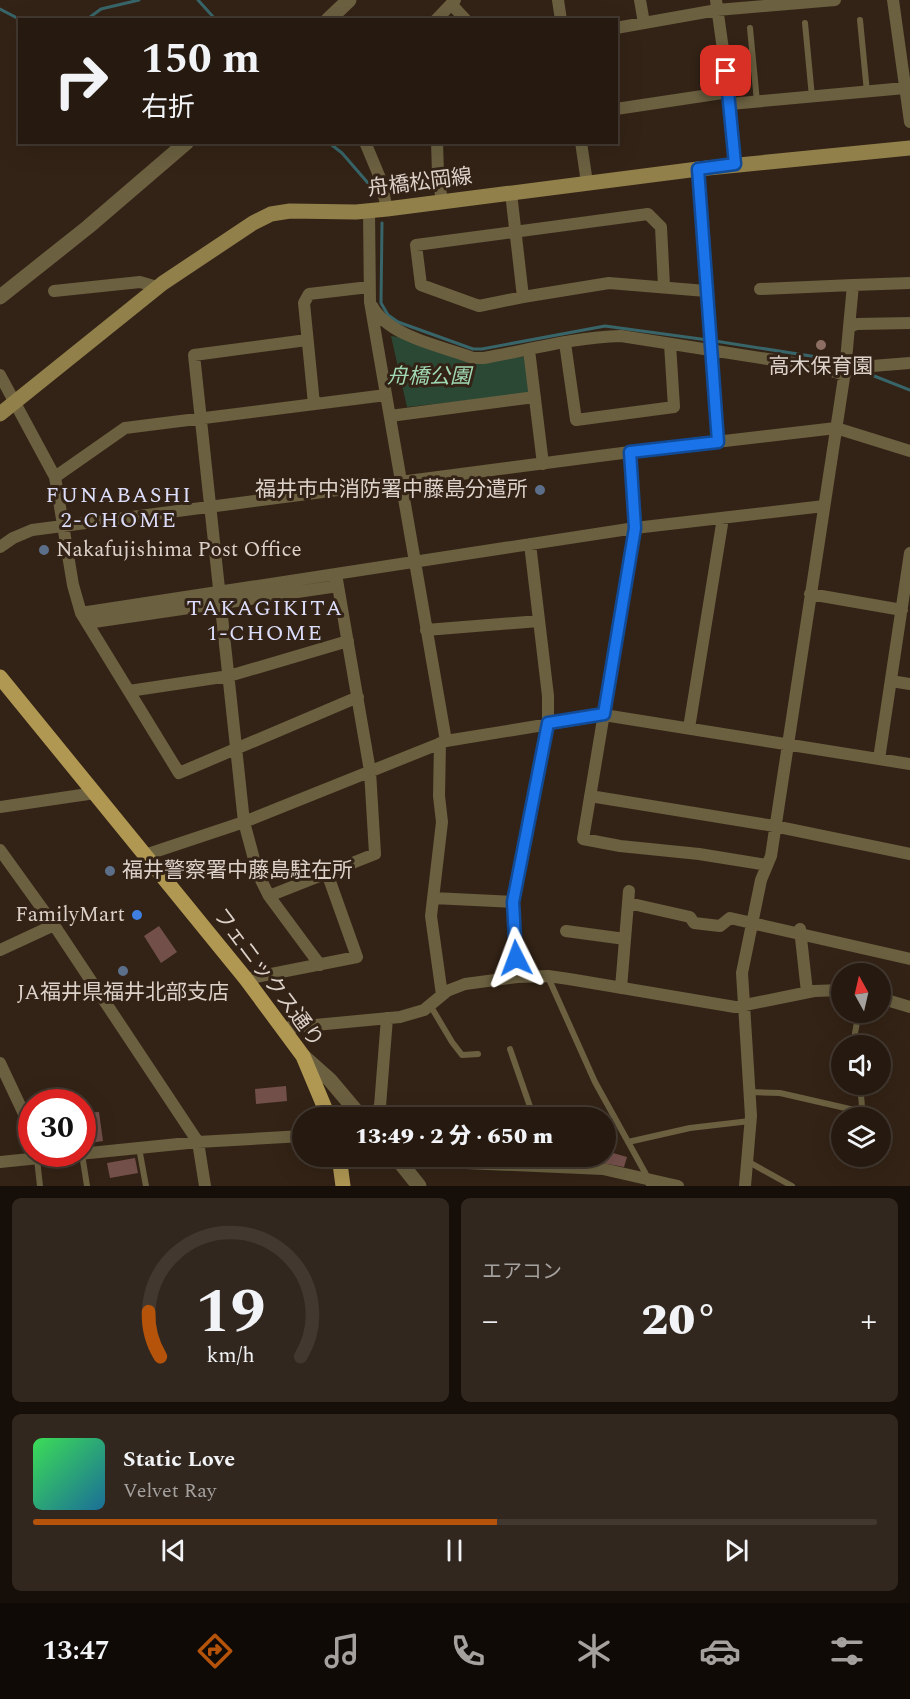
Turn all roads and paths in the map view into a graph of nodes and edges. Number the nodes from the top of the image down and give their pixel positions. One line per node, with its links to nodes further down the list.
1 (349, 0): 8 (street)
2 (558, 0): 11 (street)
3 (640, 0): 13 (street)
4 (835, 0): 7 (street)
5 (893, 0): 17 (street)
6 (453, 2): 9 (street); 10 (street)
7 (716, 5): 13 (street); 20 (street)
8 (330, 18)
9 (438, 18)
10 (465, 18)
11 (561, 18)
12 (860, 20): 18 (lane)
13 (644, 23): 15 (street)
14 (805, 23): 19 (lane)
15 (618, 28)
16 (750, 28): 21 (lane)
17 (905, 88): 18 (street); 23 (street)
18 (867, 92): 19 (street)
19 (812, 97): 21 (street)
20 (729, 98): 21 (street); 22 (street); 29 (street)
21 (757, 102)
22 (618, 109)
23 (910, 122)
24 (185, 144): 45 (street)
25 (366, 144): 34 (street)
26 (437, 144): 33 (street)
27 (581, 144): 31 (street)
28 (910, 148): 29 (main road, 舟橋松岡線)
29 (735, 164): 30 (main road, 舟橋松岡線)
30 (698, 169): 31 (main road, 舟橋松岡線); 44 (street)
31 (587, 183): 32 (main road, 舟橋松岡線)
32 (511, 193): 33 (main road, 舟橋松岡線); 36 (street)
33 (442, 202): 34 (main road, 舟橋松岡線)
34 (387, 209): 35 (main road, 舟橋松岡線)
35 (369, 211): 40 (main road, 舟橋松岡線); 41 (street)
36 (516, 232): 39 (street); 46 (street); 46 (street)
37 (910, 283): 38 (street)
38 (853, 285): 42 (street); 49 (street)
39 (664, 286): 44 (street); 46 (street)
40 (157, 287): 43 (street); 60 (main road, 舟橋松岡線)
41 (369, 287): 47 (street); 50 (street)
42 (760, 289)
43 (54, 291)
44 (706, 291): 54 (street)
45 (0, 297)
46 (523, 297)
47 (370, 303): 53 (street); 58 (street)
48 (910, 323): 49 (street)
49 (849, 327): 56 (street)
50 (307, 340): 61 (street); 64 (street)
51 (566, 343): 52 (street); 52 (street); 53 (street)
52 (670, 344): 54 (street)
53 (529, 350): 59 (street)
54 (710, 350): 56 (street); 66 (street)
55 (910, 363): 56 (street)
56 (845, 373): 65 (street)
57 (0, 375): 60 (street)
58 (387, 395): 61 (street); 63 (street)
59 (535, 397): 63 (street); 69 (street)
60 (14, 403): 62 (main road, 舟橋松岡線); 70 (street)
61 (314, 404): 64 (street)
62 (0, 414)
63 (390, 416): 71 (street)
64 (201, 419): 70 (street); 73 (street)
65 (836, 428): 66 (street); 67 (street); 72 (street)
66 (718, 442): 68 (street)
67 (910, 451)
68 (630, 452): 69 (street); 76 (street)
69 (543, 464): 71 (street)
70 (55, 477): 75 (street)
71 (402, 483): 73 (street); 80 (street)
72 (824, 506): 74 (street); 83 (street)
73 (211, 508): 75 (street); 84 (street)
74 (723, 518): 76 (street); 98 (street)
75 (63, 527): 78 (street); 86 (street)
76 (635, 528): 77 (street); 96 (street)
77 (530, 544): 80 (street); 87 (street)
78 (0, 547)
79 (910, 553): 81 (street)
80 (414, 563): 82 (street); 88 (street)
81 (908, 579): 85 (street)
82 (337, 580): 84 (street); 89 (street)
83 (810, 594): 85 (street); 100 (street)
84 (220, 598): 86 (street); 90 (street)
85 (902, 610): 92 (street)
86 (84, 618): 94 (street)
87 (539, 621): 88 (street); 97 (street)
88 (426, 630): 99 (street)
89 (348, 641): 90 (street); 95 (street)
90 (229, 676): 94 (street); 101 (street)
91 (0, 677): 105 (main road, フェニックス通り)
92 (891, 681): 93 (street); 102 (street)
93 (910, 684)
94 (129, 691): 101 (street)
95 (358, 697): 101 (street); 104 (street)
96 (604, 714): 97 (street); 98 (street); 106 (street)
97 (548, 723): 99 (street); 117 (street)
98 (689, 728): 100 (street)
99 (443, 742): 104 (street); 116 (street)
100 (787, 744): 102 (street); 109 (street)
101 (237, 749): 108 (street)
102 (879, 759): 103 (street)
103 (910, 764)
104 (370, 771): 108 (street); 114 (street)
105 (95, 793): 107 (street); 112 (main road, フェニックス通り)
106 (590, 796): 109 (street); 113 (street)
107 (0, 807)
108 (244, 822): 112 (street); 115 (street)
109 (774, 826): 111 (street); 113 (street)
110 (0, 850): 119 (street)
111 (910, 854)
112 (145, 855): 128 (main road, フェニックス通り)
113 (767, 865): 118 (street)
114 (327, 873): 115 (street); 125 (street)
115 (269, 896): 125 (street)
116 (434, 898): 117 (street); 132 (street)
117 (513, 902): 127 (street)
118 (753, 923): 121 (street); 122 (street); 135 (street)
119 (54, 925): 123 (street); 152 (street)
120 (566, 931): 122 (street)
121 (800, 931): 124 (street); 131 (street)
122 (625, 939): 129 (street)
123 (0, 950)
124 (910, 959)
125 (320, 965): 128 (street)
126 (548, 976): 127 (street); 129 (street); 153 (lane)
127 (517, 977): 132 (street)
128 (246, 979): 138 (main road, フェニックス通り)
129 (621, 988): 135 (street)
130 (831, 991): 131 (street)
131 (807, 992): 135 (street)
132 (442, 995): 134 (street)
133 (891, 1002): 136 (street)
134 (430, 1005): 137 (street); 140 (lane)
135 (743, 1007): 143 (street)
136 (910, 1007)
137 (387, 1018): 138 (street); 147 (street)
138 (283, 1028): 141 (main road, フェニックス通り)
139 (510, 1049): 148 (lane)
140 (478, 1054)
141 (303, 1056): 145 (main road, フェニックス通り); 146 (street)
142 (0, 1063): 144 (street)
143 (750, 1092): 149 (lane); 150 (street)
144 (18, 1101)
145 (324, 1107)
146 (353, 1107)
147 (379, 1107)
148 (530, 1107)
149 (833, 1107)
150 (750, 1120): 153 (lane); 157 (street)
151 (292, 1137): 152 (street)
152 (198, 1142): 154 (street); 168 (street)
153 (628, 1142): 164 (lane)
154 (139, 1148): 155 (street); 167 (lane)
155 (96, 1153)
156 (18, 1160): 158 (street)
157 (747, 1160): 172 (street); 173 (lane)
158 (0, 1162)
159 (39, 1167): 165 (lane)
160 (84, 1167): 166 (lane)
161 (340, 1167): 169 (main road)
162 (404, 1167): 170 (street)
163 (589, 1167): 164 (street)
164 (648, 1182): 171 (street)
165 (40, 1186)
166 (87, 1186)
167 (146, 1186)
168 (205, 1186)
169 (343, 1186)
170 (419, 1186)
171 (678, 1186)
172 (745, 1186)
173 (792, 1186)

